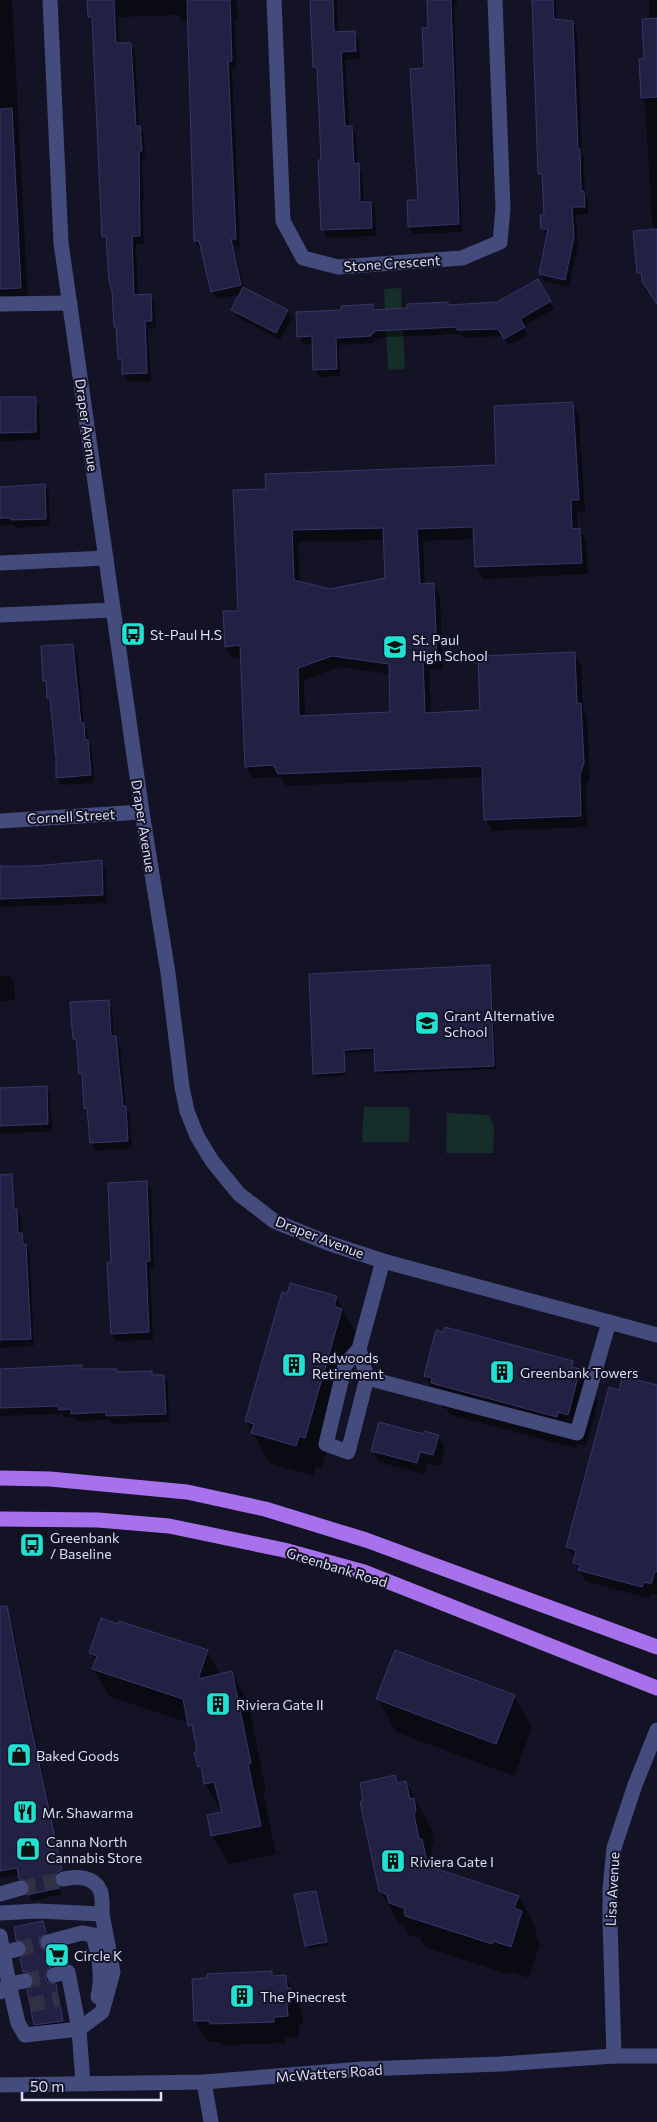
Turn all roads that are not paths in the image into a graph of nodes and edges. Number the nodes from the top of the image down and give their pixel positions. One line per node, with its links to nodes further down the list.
1 (50, 0): 4 (street, Draper Avenue)
2 (274, 0): 3 (street, Stone Crescent)
3 (495, 0)
4 (70, 302): 5 (street); 6 (street, Draper Avenue)
5 (0, 304)
6 (106, 558): 7 (street); 8 (street, Draper Avenue)
7 (0, 563)
8 (113, 610): 9 (street); 10 (street, Draper Avenue)
9 (0, 615)
10 (142, 812): 11 (street, Cornell Street); 12 (street, Draper Avenue)
11 (0, 821)
12 (383, 1261): 13 (street, Draper Avenue); 15 (street)
13 (609, 1322): 14 (street, Draper Avenue); 16 (street)
14 (657, 1336)
15 (359, 1349): 16 (street); 16 (street)
16 (368, 1378)
17 (0, 1478): 19 (main road)
18 (0, 1519): 20 (main road, Greenbank Road)
19 (657, 1646)
20 (657, 1688)
21 (657, 1730): 36 (street, Lisa Avenue)
22 (63, 1879): 26 (street)
23 (21, 1888): 24 (street)
24 (0, 1894)
25 (0, 1913): 26 (street)
26 (102, 1914): 34 (street)
27 (0, 1936): 30 (street)
28 (48, 1942): 34 (street)
29 (18, 1949): 30 (street)
30 (3, 1953): 33 (street)
31 (54, 1975): 35 (street)
32 (25, 1981): 33 (street)
33 (5, 1988): 35 (street)
34 (94, 2018): 35 (street)
35 (79, 2030): 39 (street)
36 (614, 2056): 37 (street, McWatters Road); 38 (street, McWatters Road)
37 (657, 2056)
38 (204, 2082): 39 (street, McWatters Road); 41 (street)
39 (83, 2084): 40 (street, McWatters Road)
40 (0, 2085)
41 (210, 2122)

